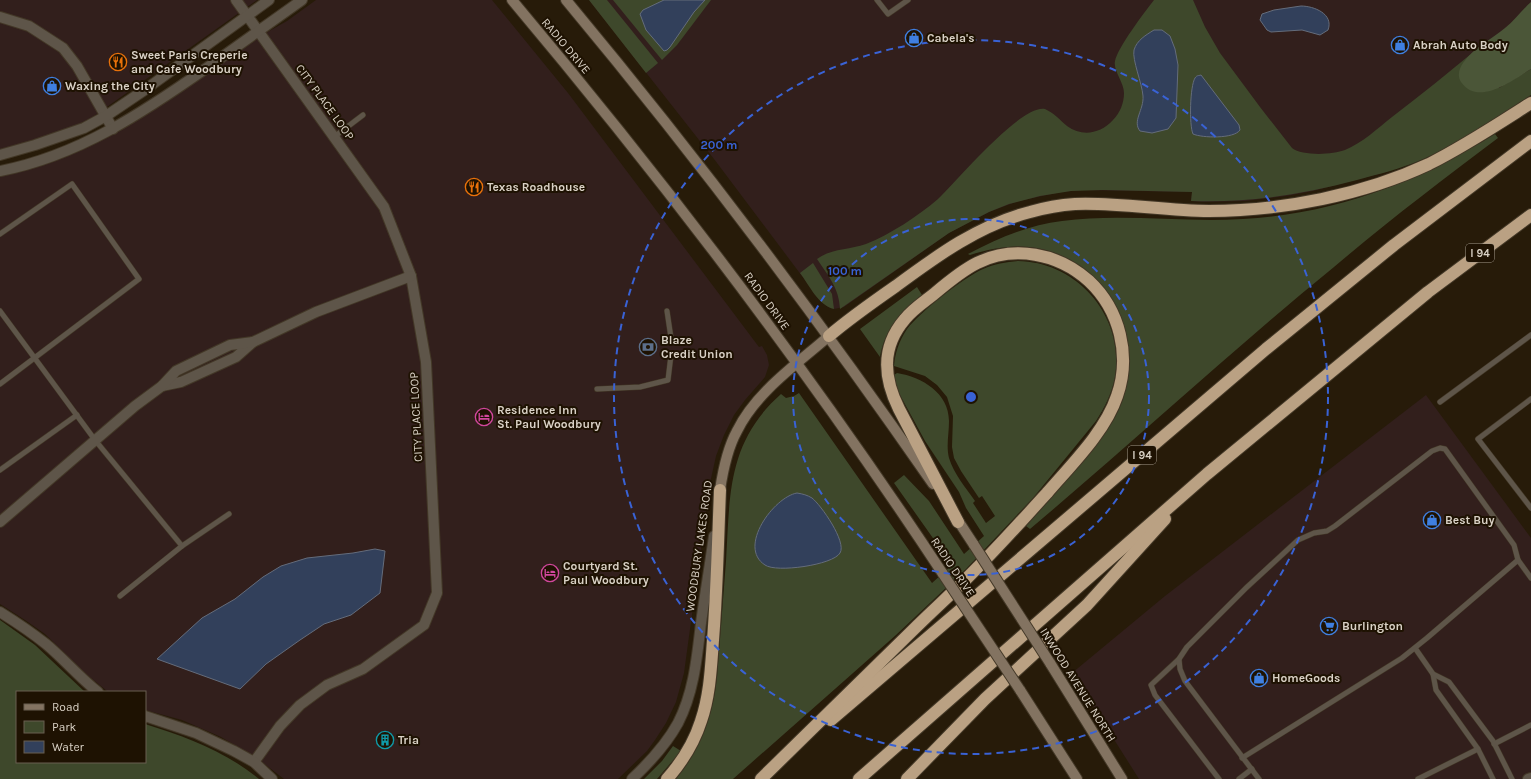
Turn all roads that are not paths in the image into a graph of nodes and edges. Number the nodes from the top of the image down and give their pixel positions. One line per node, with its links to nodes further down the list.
1 (236, 0): 8 (street, CITY PLACE LOOP)
2 (269, 0): 8 (street)
3 (302, 0): 10 (street)
4 (512, 0): 29 (main road, RADIO DRIVE)
5 (566, 0): 25 (main road)
6 (877, 0): 7 (lane)
7 (908, 0)
8 (247, 16): 10 (street, CITY PLACE LOOP); 13 (street)
9 (0, 17): 13 (street)
10 (258, 31): 14 (street); 15 (street, CITY PLACE LOOP)
11 (1531, 103): 25 (highway)
12 (363, 115): 15 (lane)
13 (106, 116): 14 (street); 17 (street)
14 (113, 129): 18 (street)
15 (334, 137): 21 (street, CITY PLACE LOOP)
16 (1531, 141): 62 (highway, I 94)
17 (0, 155)
18 (0, 171)
19 (1531, 215): 37 (highway, I 94)
20 (0, 234): 28 (lane)
21 (411, 276): 35 (street); 57 (street, CITY PLACE LOOP)
22 (0, 311): 28 (lane)
23 (667, 311): 26 (lane)
24 (1531, 335): 33 (lane)
25 (829, 336): 29 (main road, WOODBURY LAKES ROAD); 42 (main road)
26 (671, 338)
27 (671, 356): 31 (lane)
28 (35, 358): 30 (lane); 34 (lane)
29 (797, 364): 38 (main road, WOODBURY LAKES ROAD); 65 (main road, RADIO DRIVE, bridge)
30 (0, 384)
31 (597, 390)
32 (1531, 399): 39 (lane)
33 (1440, 402)
34 (77, 415): 35 (lane); 36 (lane)
35 (95, 440): 41 (street); 43 (lane)
36 (0, 470)
37 (1207, 474): 63 (highway, I 94); 64 (highway)
38 (720, 490): 60 (street, WOODBURY LAKES ROAD); 61 (highway)
39 (1531, 508)
40 (228, 514): 43 (lane)
41 (0, 522)
42 (958, 522): 62 (highway); 66 (main road, INWOOD AVENUE NORTH, bridge)
43 (182, 546): 46 (lane)
44 (1518, 560): 45 (lane); 48 (lane); 49 (lane)
45 (1531, 578)
46 (120, 596)
47 (0, 612): 51 (street)
48 (1415, 648): 50 (lane); 56 (lane)
49 (1179, 659): 56 (lane); 67 (lane)
50 (1433, 674): 54 (lane); 55 (lane)
51 (97, 691)
52 (146, 716): 57 (street)
53 (1531, 725): 54 (lane)
54 (1494, 744): 72 (lane)
55 (1478, 749): 70 (lane); 71 (lane)
56 (1242, 758): 58 (lane)
57 (254, 762): 59 (street)
58 (1252, 769): 68 (lane); 69 (lane)
59 (272, 779)
60 (632, 779)
61 (668, 779)
62 (762, 779)
63 (859, 779)
64 (907, 779)
65 (1077, 779)
66 (1122, 779)
67 (1219, 779)
68 (1238, 779)
69 (1259, 779)
70 (1418, 779)
71 (1493, 779)
72 (1512, 779)

